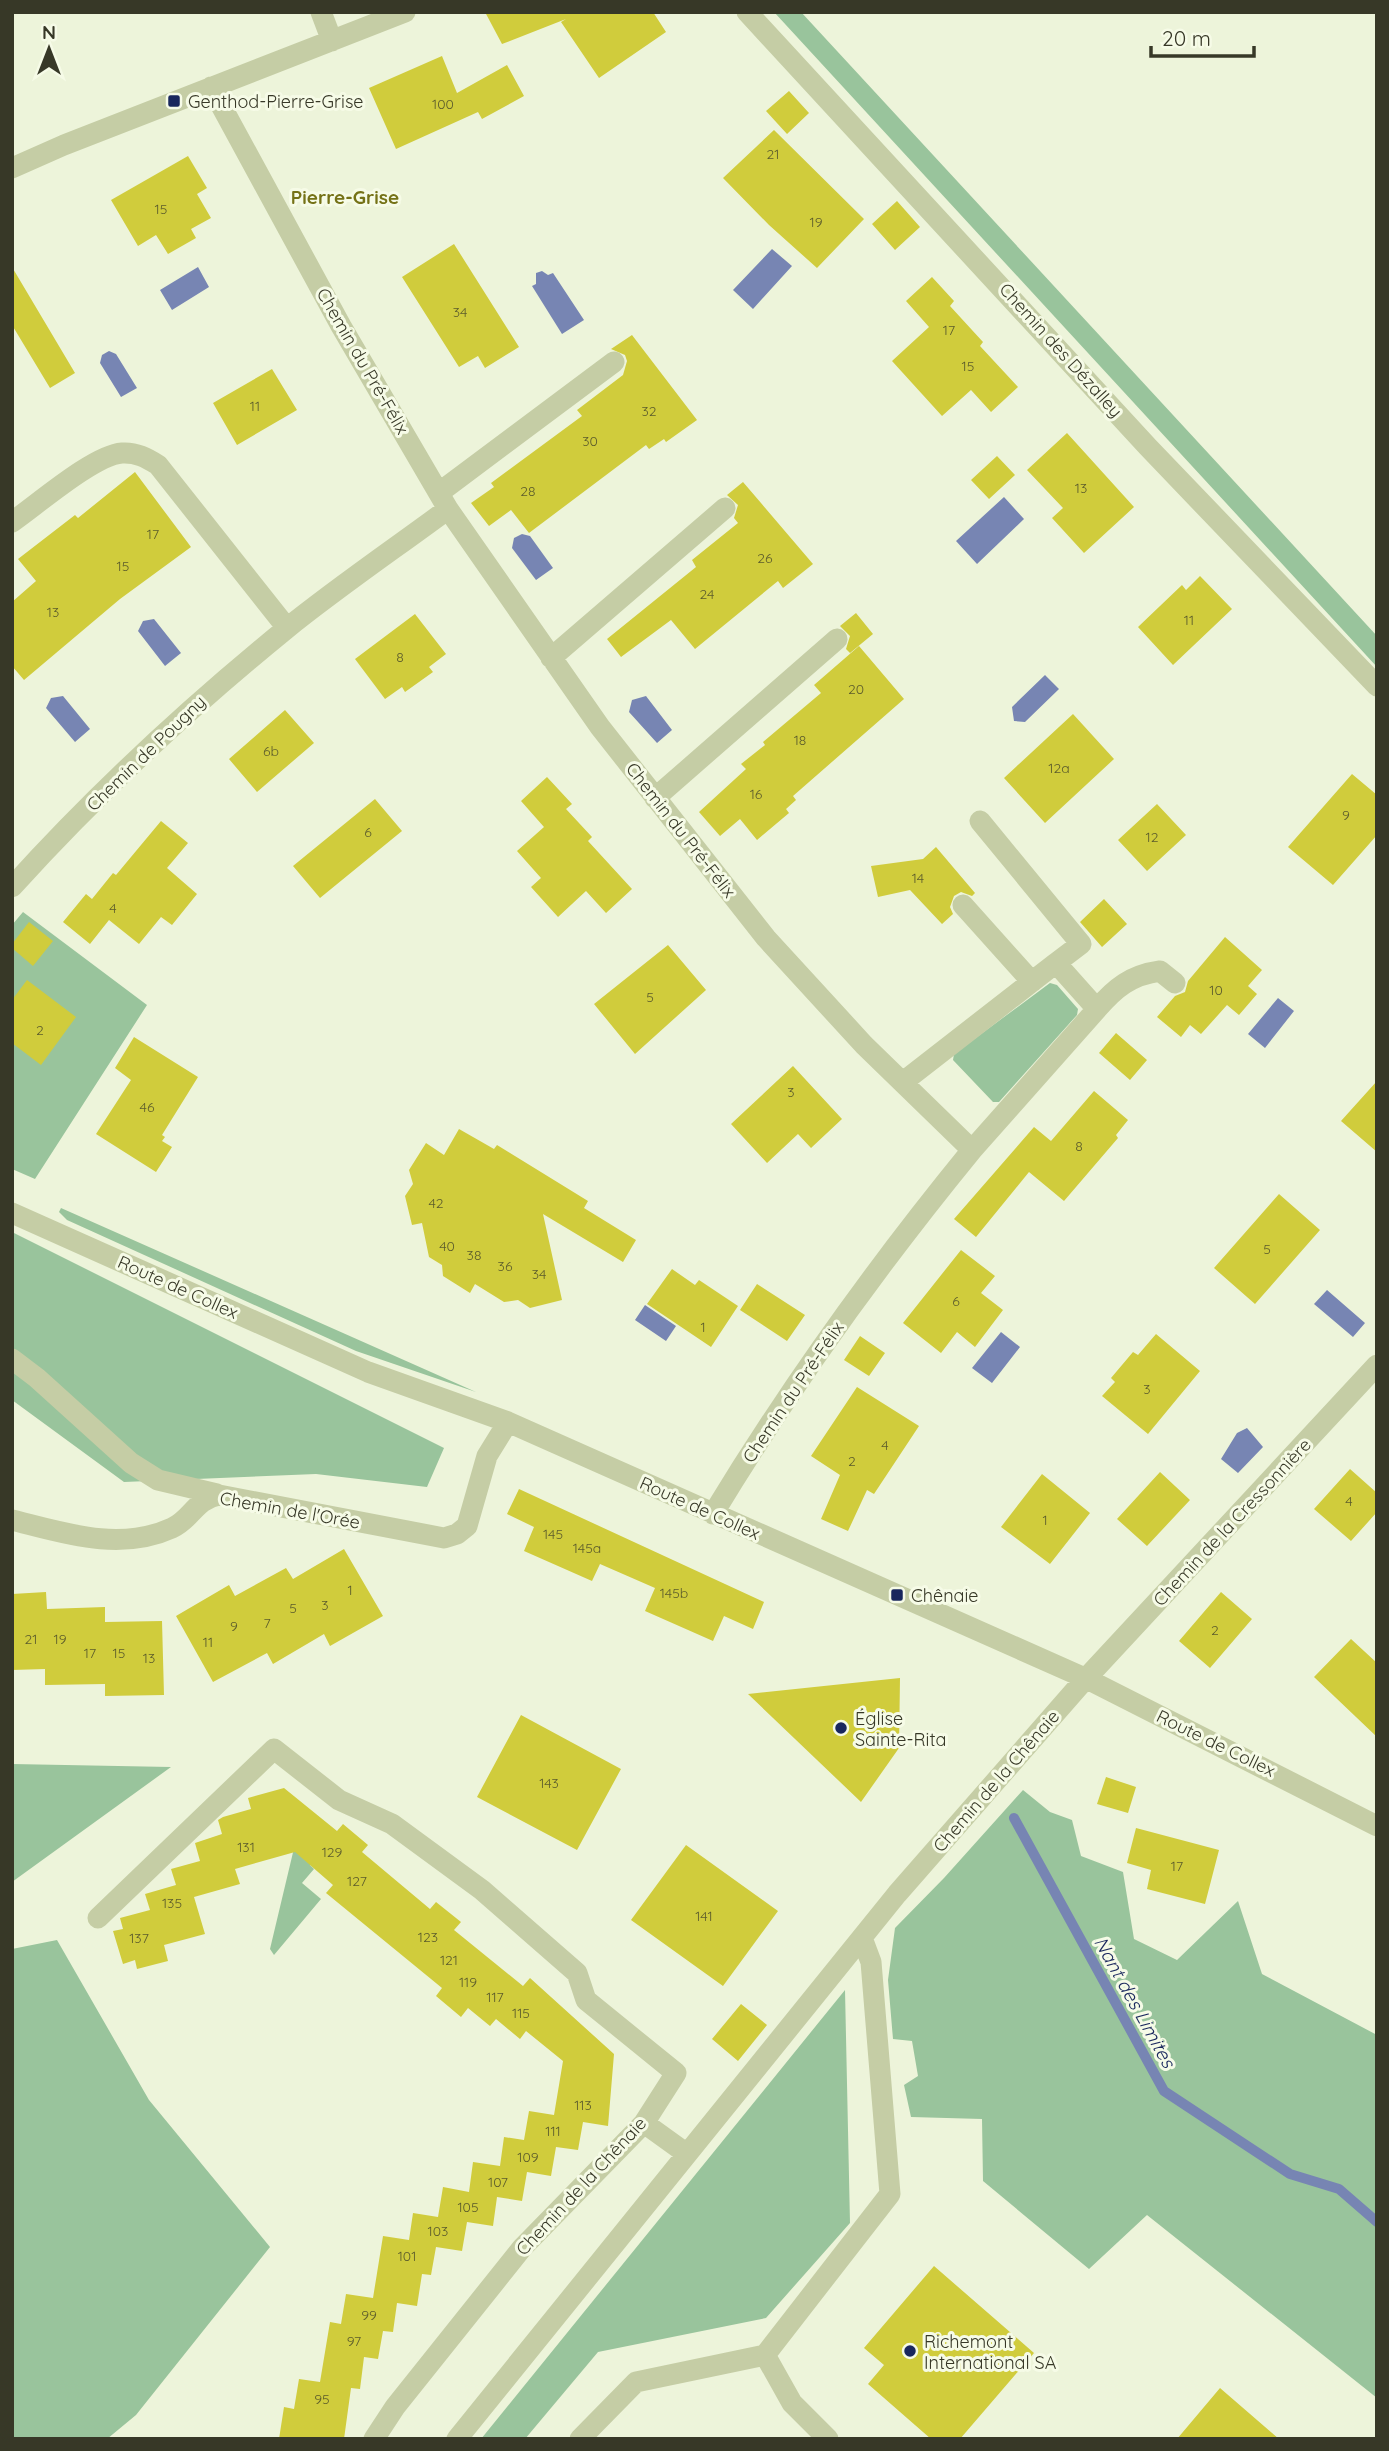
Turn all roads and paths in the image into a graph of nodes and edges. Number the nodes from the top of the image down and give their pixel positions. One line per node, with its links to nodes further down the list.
1 (321, 12): 4 (street)
2 (405, 12): 4 (street)
3 (747, 12): 14 (street, Chemin des Dézalley)
4 (332, 41): 5 (street)
5 (211, 87): 6 (street); 8 (street, Chemin du Pré-Félix)
6 (12, 169)
7 (614, 362): 8 (street, Chemin de Pougny)
8 (444, 500): 11 (street, Chemin de Pougny); 13 (street, Chemin du Pré-Félix)
9 (725, 508): 13 (street)
10 (12, 522): 11 (street)
11 (288, 628): 17 (street, Chemin de Pougny)
12 (837, 639): 15 (street)
13 (551, 658): 15 (street, Chemin du Pré-Félix)
14 (1377, 686)
15 (655, 798): 23 (street, Chemin du Pré-Félix)
16 (980, 821): 19 (street)
17 (12, 887)
18 (963, 905): 20 (street)
19 (1055, 963): 20 (street); 22 (street)
20 (1032, 982): 23 (street)
21 (1175, 983): 22 (street)
22 (1097, 1009): 24 (street)
23 (903, 1082): 24 (street, Chemin du Pré-Félix)
24 (972, 1150): 30 (street, Chemin du Pré-Félix)
25 (12, 1213): 28 (street, Route de Collex)
26 (12, 1359): 29 (street)
27 (1377, 1365): 32 (street, Chemin de la Cressonnière)
28 (508, 1422): 29 (street, Chemin de l'Orée); 30 (street, Route de Collex)
29 (219, 1495): 31 (street, Chemin de l'Orée)
30 (713, 1514): 32 (street, Route de Collex)
31 (12, 1520)
32 (1087, 1679): 33 (street, Route de Collex); 35 (street, Chemin de la Chênaie)
33 (1377, 1826)
34 (98, 1918): 36 (street, Chemin de la Chênaie)
35 (862, 1938): 37 (street, Chemin de la Chênaie); 38 (street)
36 (644, 2123): 37 (street); 39 (street, Chemin de la Chênaie)
37 (687, 2154): 40 (street, Chemin de la Chênaie)
38 (765, 2355): 41 (street); 42 (street)
39 (373, 2439)
40 (457, 2439)
41 (580, 2439)
42 (828, 2439)

